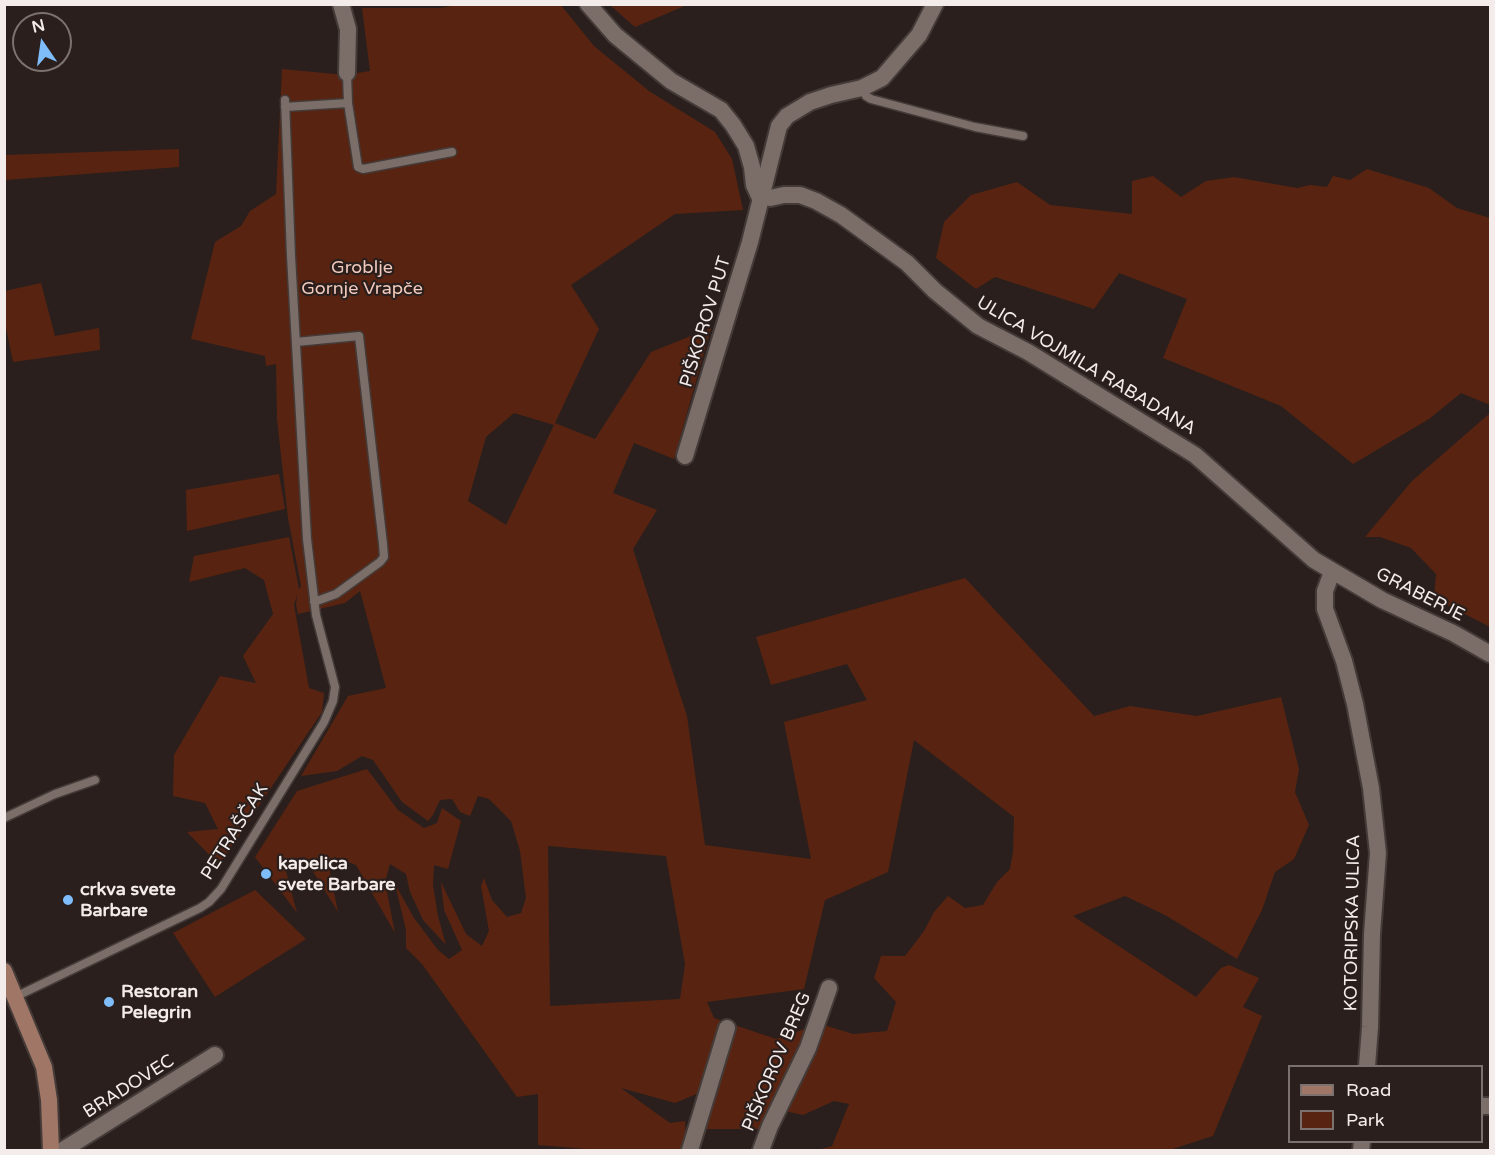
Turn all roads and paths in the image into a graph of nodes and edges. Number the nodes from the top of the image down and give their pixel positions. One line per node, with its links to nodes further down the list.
1 (341, 4): 4 (street)
2 (588, 4): 9 (street)
3 (935, 4): 5 (street, PIŠKOROV PUT)
4 (347, 73): 6 (lane)
5 (862, 88): 7 (lane); 9 (street, PIŠKOROV PUT)
6 (348, 103): 8 (lane); 10 (lane, PETRAŠČAK)
7 (1023, 136)
8 (452, 152)
9 (762, 198): 11 (street, PIŠKOROV PUT); 12 (street, ULICA VOJMILA RABADANA)
10 (296, 342): 13 (lane, PETRAŠČAK); 13 (lane)
11 (685, 456)
12 (1332, 572): 14 (street, GRABERJE); 22 (street, KOTORIPSKA ULICA)
13 (314, 602): 19 (lane, PETRAŠČAK)
14 (1491, 654)
15 (95, 780): 16 (lane)
16 (4, 818)
17 (4, 971): 19 (main road)
18 (828, 988): 26 (street, PIŠKOROV BREG)
19 (17, 996): 23 (main road)
20 (727, 1028): 25 (street)
21 (215, 1055): 24 (street, BRADOVEC)
22 (1367, 1065)
23 (51, 1150)
24 (63, 1150)
25 (690, 1150)
26 (761, 1150)

